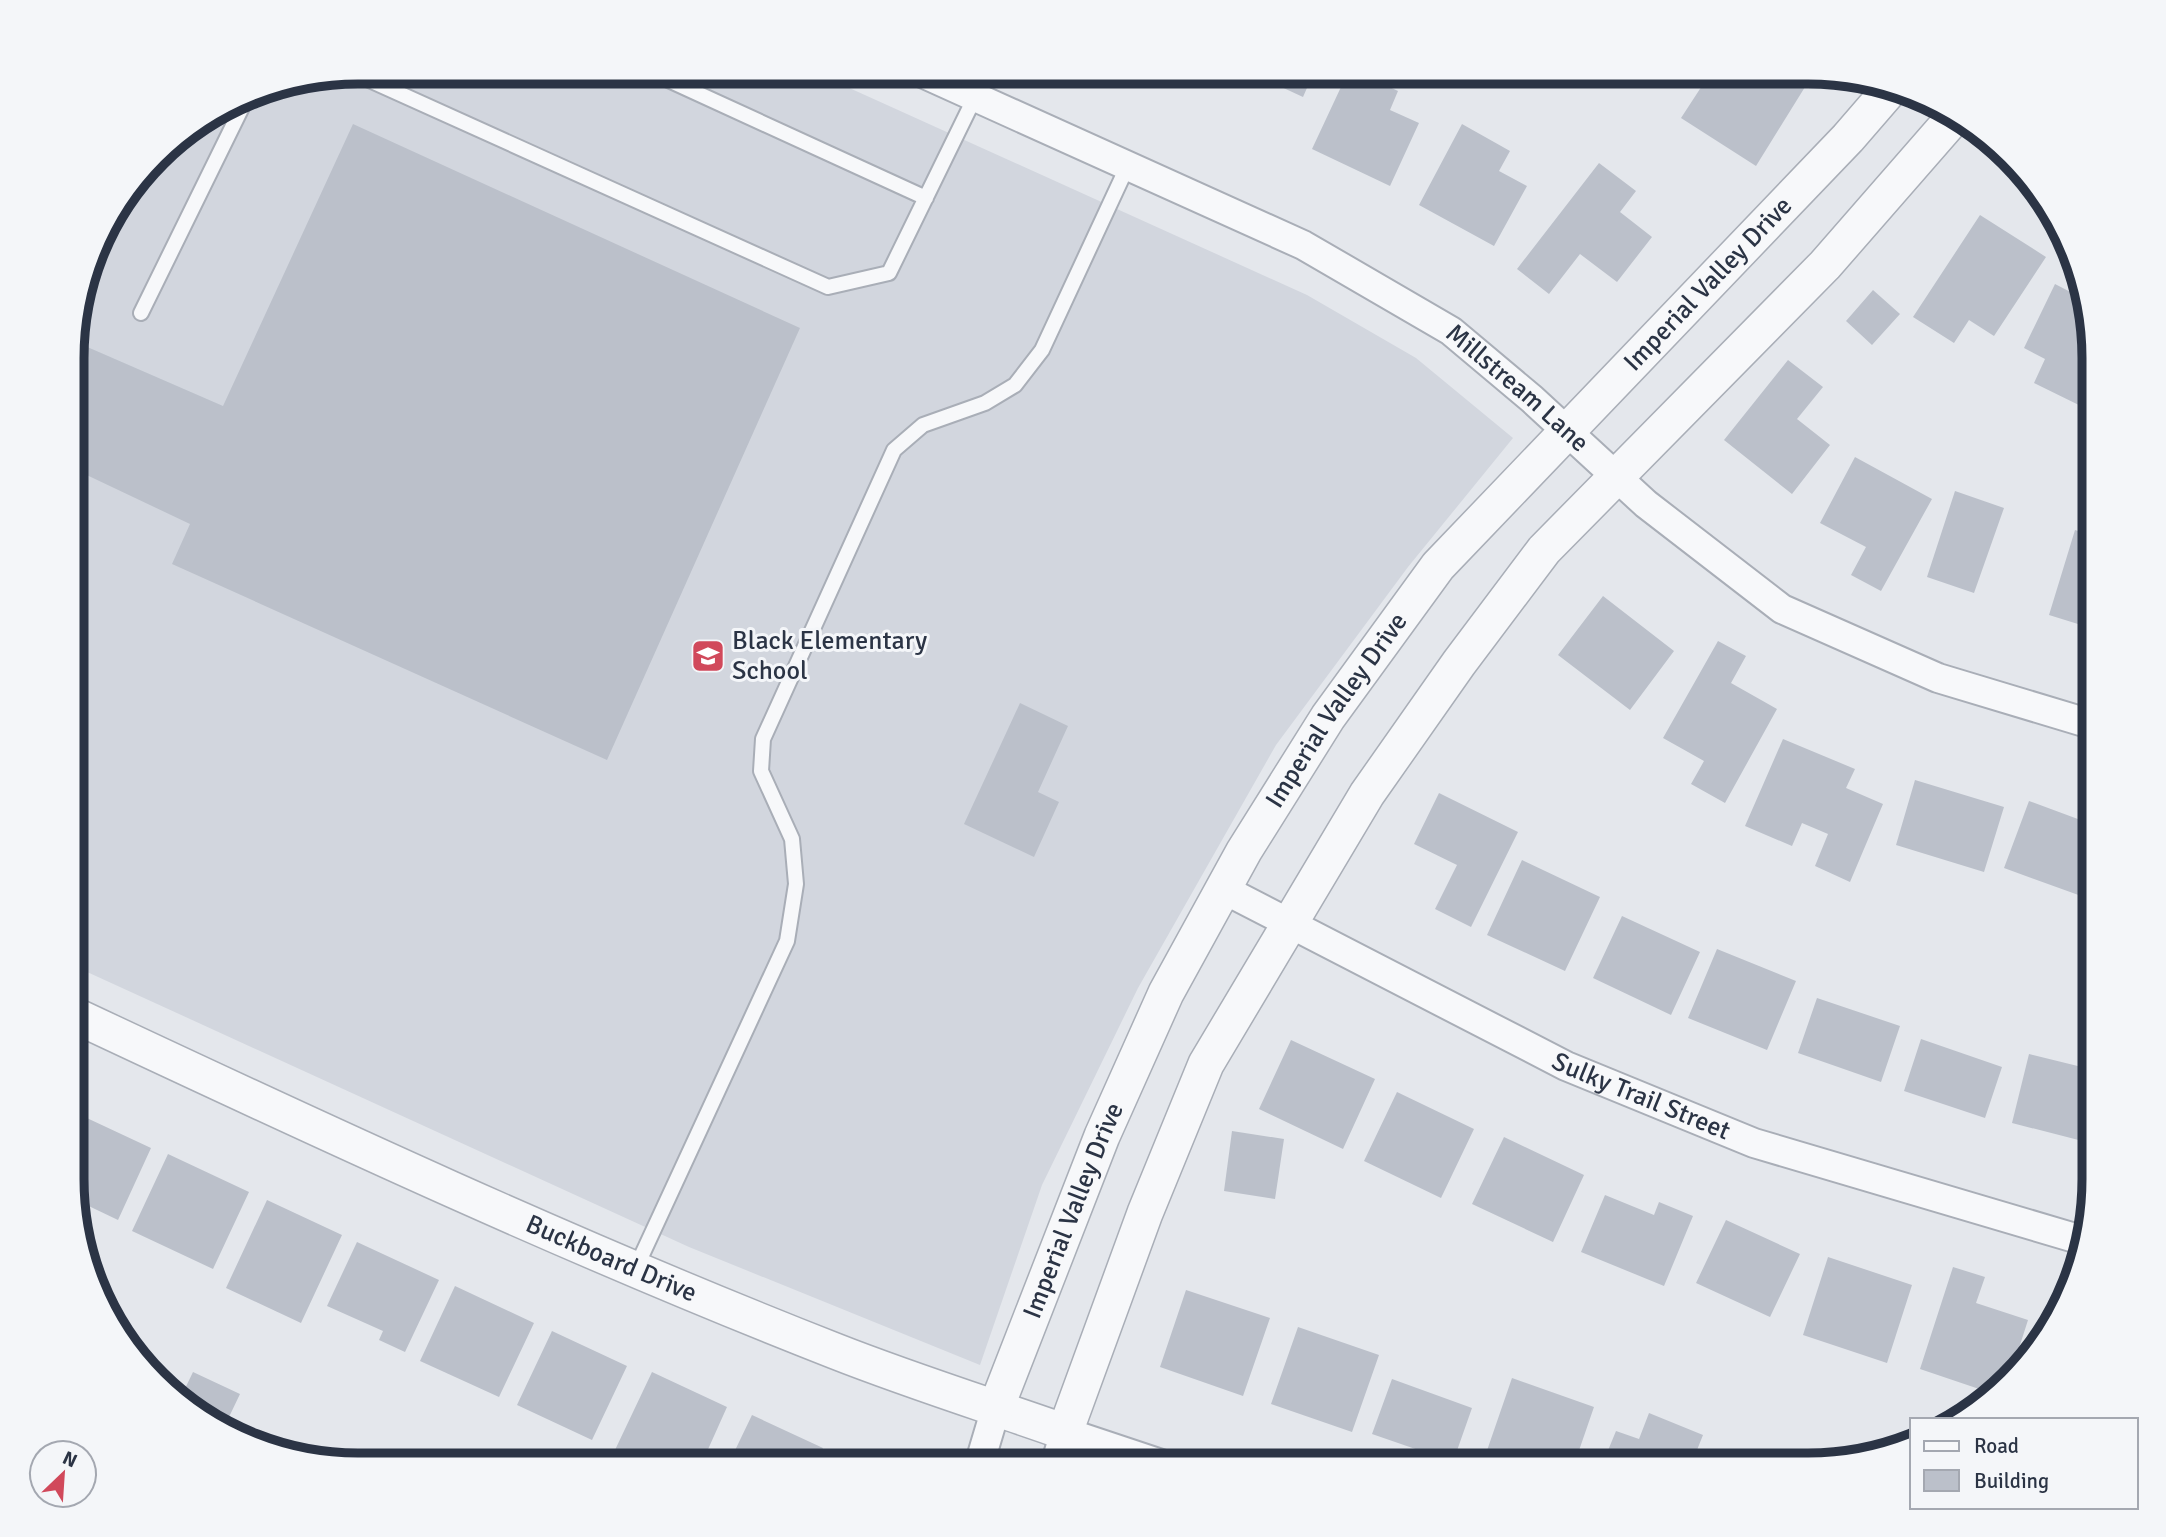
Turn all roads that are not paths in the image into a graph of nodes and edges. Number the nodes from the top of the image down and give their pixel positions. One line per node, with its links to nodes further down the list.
1 (378, 84): 9 (lane)
2 (677, 84): 9 (lane)
3 (946, 84): 5 (street, Millstream Lane)
4 (1885, 95): 11 (street, Imperial Valley Drive)
5 (975, 97): 8 (street, Millstream Lane); 9 (lane)
6 (239, 111): 10 (lane)
7 (1949, 123): 12 (street)
8 (1128, 165): 11 (street, Millstream Lane); 18 (lane)
9 (926, 198)
10 (141, 313)
11 (1566, 430): 12 (street, Millstream Lane); 14 (street, Imperial Valley Drive)
12 (1617, 477): 13 (street, Millstream Lane); 15 (street)
13 (2082, 721)
14 (1223, 890): 15 (street, Sulky Trail Street); 19 (street, Imperial Valley Drive)
15 (1290, 922): 17 (street, Sulky Trail Street); 20 (street)
16 (84, 1020): 18 (street, Buckboard Drive)
17 (2076, 1238)
18 (635, 1270): 19 (street, Buckboard Drive)
19 (996, 1408): 20 (street, Buckboard Drive); 21 (street, Imperial Valley Drive)
20 (1065, 1432): 22 (street); 23 (street, Buckboard Drive)
21 (983, 1453)
22 (1059, 1453)
23 (1128, 1453)

